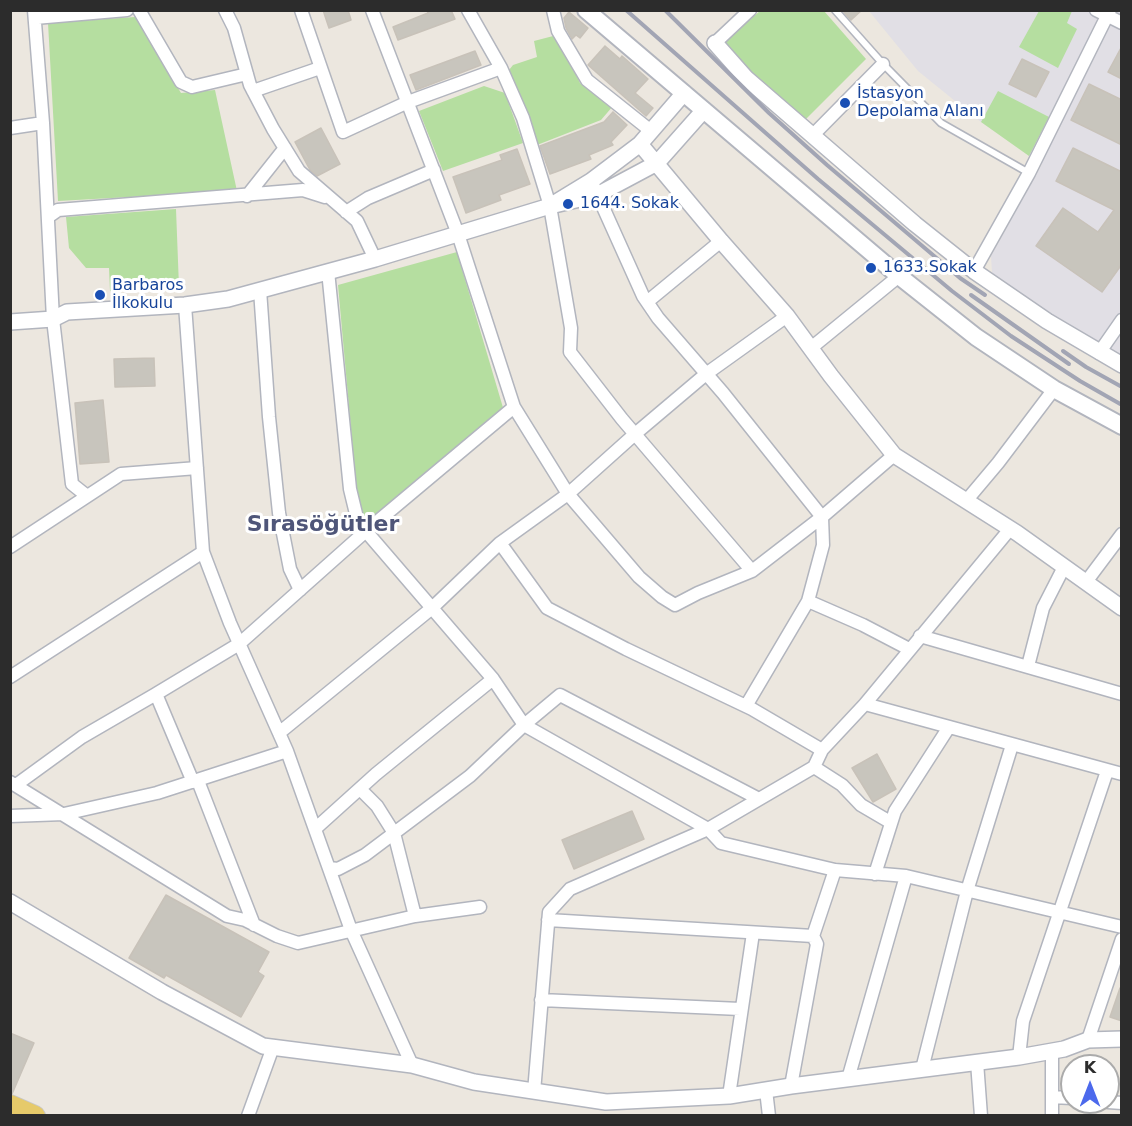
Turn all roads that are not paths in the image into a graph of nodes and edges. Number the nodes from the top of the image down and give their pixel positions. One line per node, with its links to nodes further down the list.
1 (127, 10): 12 (street)
2 (139, 10): 18 (street)
3 (225, 10): 18 (street)
4 (301, 10): 16 (street)
5 (372, 10): 21 (street)
6 (468, 10): 17 (street)
7 (553, 10): 25 (street)
8 (586, 10): 20 (main road)
9 (750, 10): 14 (street)
10 (835, 10): 15 (lane)
11 (1105, 12): 13 (street); 31 (street)
12 (34, 14): 23 (street)
13 (1122, 23)
14 (715, 43): 26 (street)
15 (883, 64): 26 (street); 31 (lane)
16 (320, 68): 19 (street); 21 (street)
17 (501, 68): 21 (street); 35 (street)
18 (247, 74): 19 (street)
19 (253, 91): 28 (street)
20 (684, 93): 22 (main road); 25 (street)
21 (408, 102): 30 (street)
22 (704, 110): 29 (street); 43 (main road)
23 (43, 123): 24 (street); 37 (street)
24 (10, 128)
25 (651, 131): 27 (street)
26 (813, 135): 42 (street)
27 (640, 144): 29 (street); 32 (street)
28 (285, 148): 33 (street); 34 (street)
29 (657, 163): 32 (street); 39 (street)
30 (434, 170): 36 (street); 38 (street)
31 (1029, 173): 42 (street)
32 (594, 188): 35 (street); 45 (street)
33 (247, 196): 34 (street); 37 (street)
34 (331, 199): 36 (street)
35 (550, 207): 38 (street); 58 (street)
36 (346, 212): 40 (street)
37 (48, 217): 48 (street)
38 (458, 234): 40 (street); 56 (street)
39 (721, 241): 45 (street); 47 (street)
40 (375, 260): 41 (street)
41 (328, 271): 44 (street); 66 (street)
42 (974, 271): 52 (street)
43 (899, 276): 51 (street); 55 (main road)
44 (260, 290): 46 (street); 74 (street)
45 (647, 302): 54 (street)
46 (185, 305): 48 (street); 60 (street)
47 (787, 316): 51 (street); 54 (street)
48 (53, 319): 50 (street); 62 (street)
49 (1122, 320): 52 (street)
50 (10, 322)
51 (811, 348): 59 (street)
52 (1099, 353): 53 (street)
53 (1122, 365)
54 (706, 374): 58 (street); 64 (street)
55 (1054, 389): 57 (main road); 63 (street)
56 (514, 407): 61 (street); 66 (street)
57 (1122, 426)
58 (635, 434): 61 (street); 72 (street)
59 (894, 455): 63 (street); 64 (street)
60 (197, 468): 62 (street); 70 (street)
61 (568, 494): 68 (street); 72 (street)
62 (87, 496): 69 (street)
63 (966, 501): 65 (street)
64 (822, 517): 72 (street); 75 (street)
65 (1010, 529): 71 (street); 78 (street)
66 (366, 531): 74 (street); 76 (street)
67 (1122, 534): 73 (street)
68 (500, 543): 76 (street); 87 (street)
69 (10, 546)
70 (203, 552): 79 (street); 82 (street)
71 (1064, 567): 73 (street); 81 (street)
72 (752, 571)
73 (1086, 582): 77 (street)
74 (300, 590): 79 (street)
75 (808, 601): 80 (street); 87 (street)
76 (432, 608): 83 (street); 90 (street)
77 (1122, 608)
78 (920, 636): 80 (street); 81 (street)
79 (239, 644): 84 (street); 90 (street)
80 (909, 649): 86 (street)
81 (1028, 666): 85 (street)
82 (10, 677)
83 (493, 679): 88 (street); 99 (street)
84 (156, 694): 97 (street); 98 (street)
85 (1122, 694)
86 (865, 704): 89 (street); 92 (street)
87 (746, 706): 92 (street)
88 (524, 725): 100 (street); 105 (street); 106 (street)
89 (949, 727): 91 (street); 103 (street)
90 (279, 733): 93 (street)
91 (1012, 745): 95 (street); 111 (street)
92 (822, 750): 94 (street)
93 (287, 751): 97 (street); 104 (street)
94 (814, 767): 100 (street); 103 (street)
95 (1107, 771): 96 (street); 114 (street)
96 (1122, 774)
97 (196, 781): 101 (street); 117 (street)
98 (13, 783): 101 (street)
99 (360, 789): 104 (street); 106 (street)
100 (759, 799): 105 (street)
101 (64, 814): 102 (street); 117 (street)
102 (10, 816)
103 (890, 822): 109 (street)
104 (315, 829): 107 (street)
105 (708, 829): 108 (street); 116 (street)
106 (394, 833): 107 (street); 115 (street)
107 (329, 868): 119 (street)
108 (835, 870): 109 (street); 121 (street)
109 (875, 873): 110 (street)
110 (906, 876): 111 (street); 133 (street)
111 (967, 891): 114 (street); 132 (street)
112 (10, 902): 127 (street)
113 (480, 907): 115 (street)
114 (1060, 913): 118 (street); 129 (street)
115 (415, 916): 119 (street)
116 (548, 920): 120 (street); 123 (street)
117 (254, 925): 119 (street)
118 (1122, 927)
119 (351, 930): 131 (street)
120 (753, 933): 121 (street); 124 (street)
121 (813, 936): 134 (street)
122 (1122, 939): 126 (street)
123 (541, 1000): 124 (street); 136 (street)
124 (740, 1009): 137 (street)
125 (1122, 1039): 126 (street)
126 (1088, 1040): 128 (street)
127 (273, 1047): 131 (street); 142 (street)
128 (1052, 1051): 129 (street); 138 (street)
129 (1019, 1057): 130 (street)
130 (977, 1062): 132 (street); 144 (street)
131 (412, 1065): 136 (street)
132 (922, 1070): 133 (street)
133 (848, 1079): 134 (street)
134 (791, 1086): 135 (street)
135 (766, 1090): 137 (street); 143 (street)
136 (534, 1092): 137 (street)
137 (729, 1096)
138 (1052, 1096): 139 (street); 145 (street)
139 (1060, 1097)
140 (10, 1105): 141 (main road)
141 (35, 1116)
142 (248, 1116)
143 (769, 1116)
144 (981, 1116)
145 (1052, 1116)

